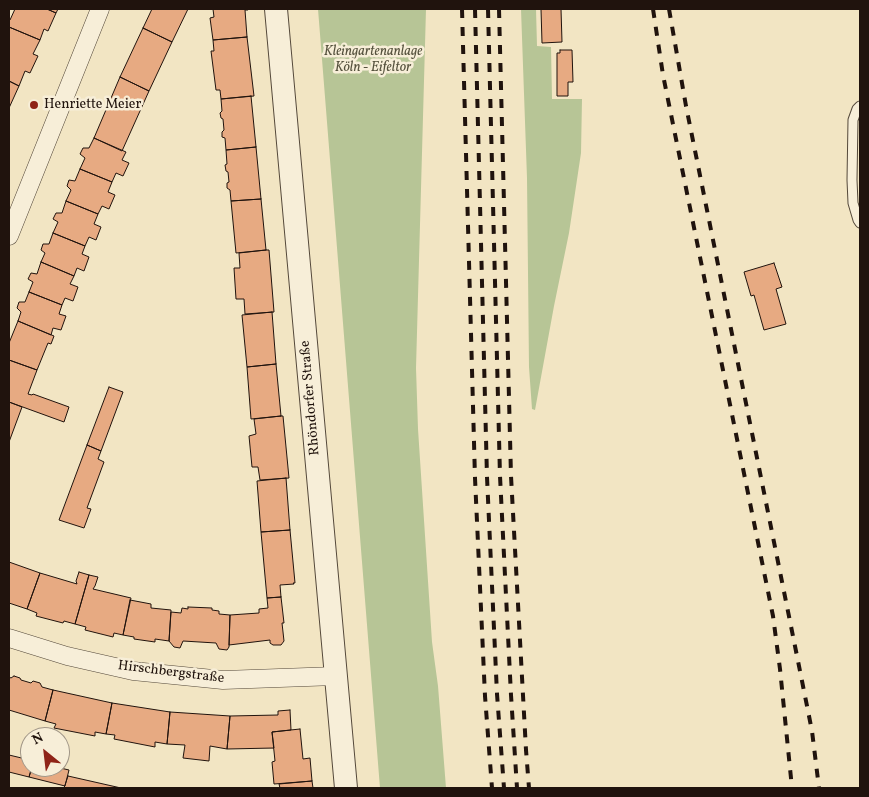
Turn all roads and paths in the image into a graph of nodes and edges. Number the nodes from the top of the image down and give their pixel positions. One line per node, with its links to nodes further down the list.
1 (100, 9): 5 (street)
2 (276, 9): 7 (street, Rhöndorfer Straße)
3 (860, 106): 4 (lane)
4 (860, 223)
5 (9, 236)
6 (9, 638): 7 (street, Hirschbergstraße)
7 (336, 676): 8 (street, Rhöndorfer Straße)
8 (346, 788)

